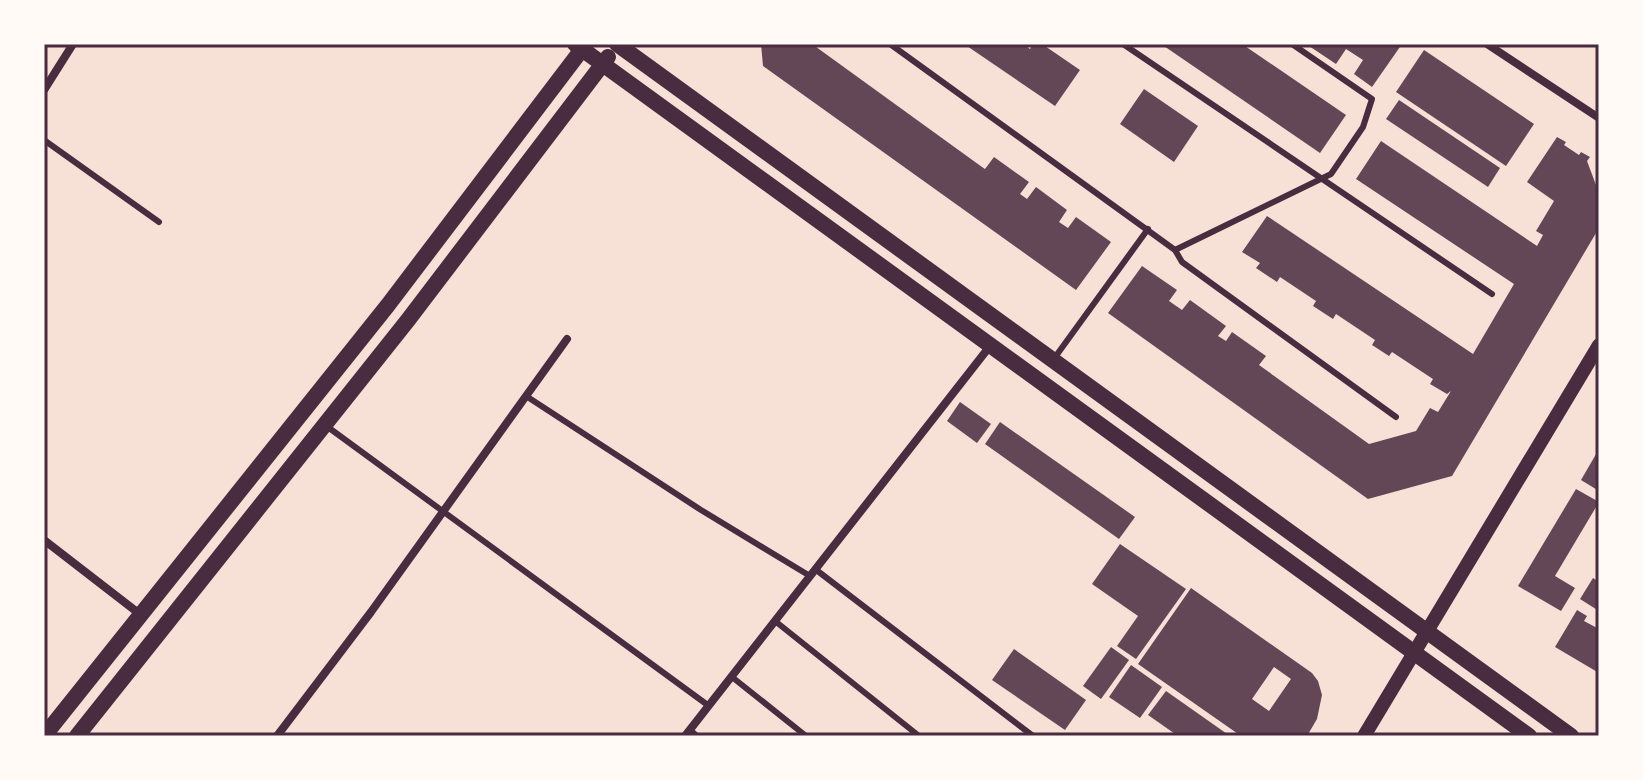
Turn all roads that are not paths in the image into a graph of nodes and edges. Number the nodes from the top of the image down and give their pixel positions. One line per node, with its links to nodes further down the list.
1 (73, 44): 9 (street)
2 (617, 44): 8 (main road); 20 (main road)
3 (890, 44): 14 (lane)
4 (1123, 44): 12 (lane)
5 (1292, 44): 12 (lane)
6 (1487, 44): 10 (street)
7 (581, 46): 8 (main road); 27 (main road)
8 (603, 65): 18 (main road); 23 (main road)
9 (44, 90)
10 (1599, 118)
11 (44, 140): 13 (lane)
12 (1322, 179): 15 (lane); 16 (lane)
13 (159, 222)
14 (1148, 229): 15 (lane); 20 (lane)
15 (1175, 250): 22 (lane)
16 (1492, 294)
17 (567, 339): 21 (street)
18 (990, 345): 26 (street); 30 (main road)
19 (1599, 345): 29 (street)
20 (1053, 360): 29 (main road)
21 (526, 396): 24 (street); 26 (lane)
22 (1396, 417)
23 (325, 425): 24 (lane); 35 (main road)
24 (443, 512): 32 (lane); 36 (street)
25 (44, 540): 27 (street)
26 (812, 573): 28 (street); 39 (lane)
27 (141, 615): 34 (main road)
28 (775, 621): 31 (street); 38 (lane)
29 (1427, 631): 30 (street); 42 (main road)
30 (1414, 653): 40 (street); 41 (main road)
31 (732, 677): 32 (street); 37 (lane)
32 (709, 706): 33 (street)
33 (691, 734)
34 (44, 736)
35 (77, 736)
36 (277, 736)
37 (806, 736)
38 (919, 736)
39 (1033, 736)
40 (1364, 736)
41 (1529, 736)
42 (1571, 736)

